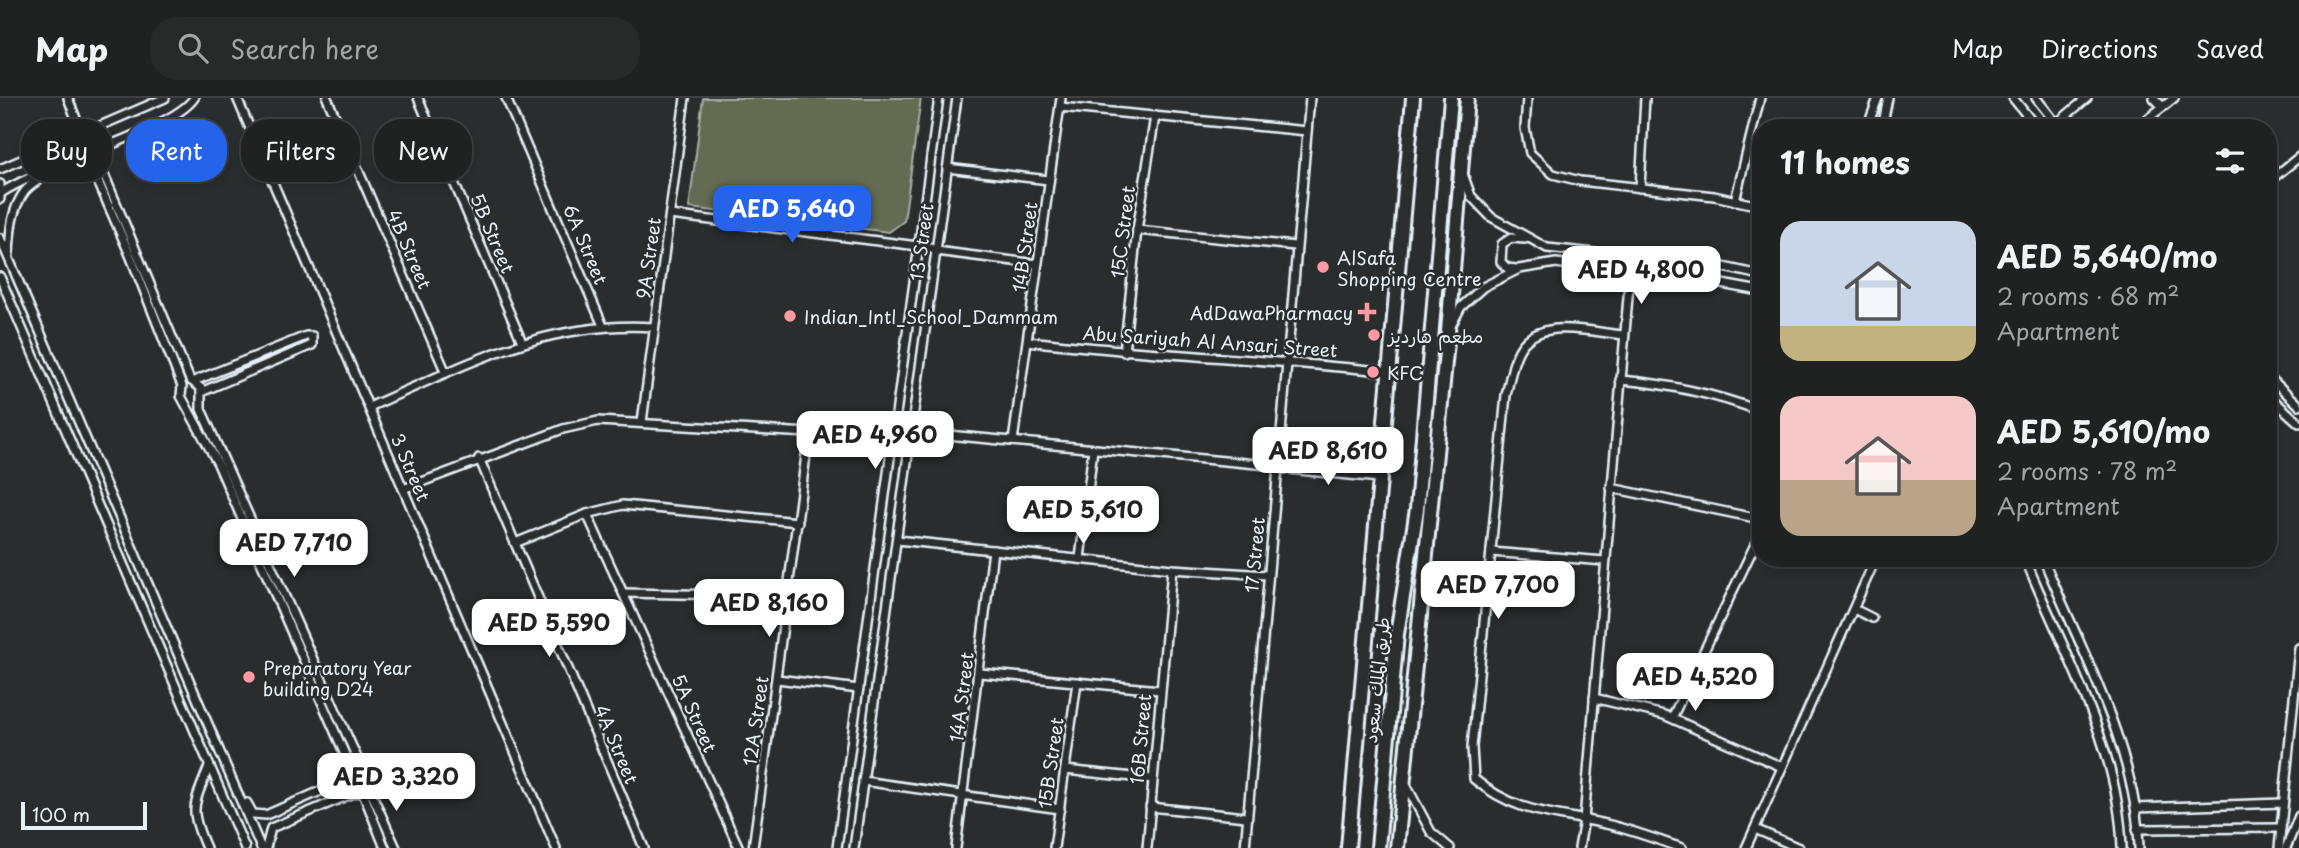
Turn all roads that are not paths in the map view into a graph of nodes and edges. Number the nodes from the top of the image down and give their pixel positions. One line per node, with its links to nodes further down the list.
1 (68, 98): 29 (street)
2 (165, 98): 37 (street)
3 (194, 98): 40 (street)
4 (237, 98): 90 (street, 3 Street)
5 (327, 98): 81 (street, 4B Street)
6 (418, 98): 77 (street, 5B Street)
7 (506, 98): 72 (street, 6A Street)
8 (685, 98): 58 (street, 9A Street)
9 (939, 98): 62 (street, 13 Street)
10 (957, 98): 43 (street, 13 Street)
11 (1061, 98): 26 (street, 14B Street)
12 (1310, 98): 38 (street, 17 Street)
13 (1413, 98): 80 (main road, طريق الملك سعود)
14 (1451, 98): 168 (main road, طريق الملك سعود)
15 (1467, 98): 45 (main road)
16 (1527, 98): 53 (street)
17 (1645, 98): 53 (street)
18 (1760, 98): 30 (street)
19 (1878, 98): 31 (street)
20 (1888, 98): 32 (street)
21 (2012, 98): 33 (street)
22 (2036, 98): 34 (street)
23 (2087, 98): 35 (street)
24 (2154, 98): 27 (street)
25 (2174, 98): 27 (street)
26 (1060, 107): 28 (street); 47 (street, 14B Street)
27 (2162, 107): 36 (street)
28 (1155, 116): 38 (street); 59 (street, 15C Street)
29 (76, 119)
30 (1755, 119)
31 (1870, 119)
32 (1884, 119)
33 (2030, 119)
34 (2052, 119)
35 (2065, 119)
36 (2147, 119)
37 (112, 121)
38 (1307, 131): 63 (street, 17 Street)
39 (1752, 131): 56 (street)
40 (112, 142)
41 (2299, 157): 46 (street)
42 (21, 160): 44 (street)
43 (947, 168): 47 (street); 64 (street, 13 Street)
44 (0, 169)
45 (1462, 169): 61 (street); 74 (main road)
46 (2277, 175)
47 (1049, 180): 66 (street, 14B Street)
48 (23, 182): 54 (street)
49 (36, 182): 65 (street)
50 (97, 182): 85 (street)
51 (108, 182): 83 (street)
52 (0, 184): 54 (street)
53 (1640, 187): 56 (street)
54 (1, 193): 55 (street)
55 (0, 199)
56 (1735, 201): 57 (street)
57 (1752, 204)
58 (670, 215): 62 (street); 73 (street, 9A Street)
59 (1137, 230): 63 (street); 78 (street, 15C Street)
60 (0, 238): 65 (street)
61 (1526, 239): 67 (street); 69 (street)
62 (918, 244): 64 (street); 94 (street, 13 Street)
63 (1295, 246): 79 (street, 17 Street)
64 (936, 251): 66 (street); 95 (street, 13 Street)
65 (9, 259): 139 (street)
66 (1037, 264): 76 (street, 14B Street)
67 (1519, 269): 68 (street); 74 (street)
68 (1630, 273): 71 (street); 75 (street)
69 (1752, 273)
70 (0, 277): 131 (street)
71 (1752, 290)
72 (603, 326): 73 (street); 77 (street)
73 (654, 327): 92 (street, 9A Street)
74 (1448, 332): 136 (main road)
75 (1624, 335): 82 (street); 111 (street)
76 (1028, 341): 78 (street, Abu Sariyah Al Ansari Street); 97 (street, 14B Street)
77 (522, 342): 81 (street)
78 (1124, 352): 79 (street, Abu Sariyah Al Ansari Street)
79 (1286, 360): 80 (street, Abu Sariyah Al Ansari Street); 100 (street, 17 Street)
80 (1390, 372): 101 (main road, طريق الملك سعود)
81 (446, 373): 90 (street)
82 (1620, 380): 91 (street); 102 (street)
83 (192, 381): 85 (street); 86 (street); 86 (street)
84 (2277, 384): 89 (street)
85 (182, 386): 87 (street)
86 (201, 393): 87 (street); 133 (street)
87 (187, 401): 135 (street)
88 (2277, 403): 93 (street)
89 (2299, 405)
90 (369, 407): 103 (street, 3 Street)
91 (1752, 409)
92 (642, 422): 96 (street); 99 (street)
93 (2299, 423)
94 (894, 430): 95 (street); 96 (street); 127 (street, 13 Street)
95 (912, 431): 97 (street); 107 (street, 13 Street)
96 (809, 433): 106 (street, 12A Street)
97 (1013, 441): 98 (street)
98 (1093, 449): 100 (street); 112 (street)
99 (480, 458): 103 (street); 108 (street, 4A Street)
100 (1278, 467): 101 (street); 118 (street, 17 Street)
101 (1381, 478): 167 (main road, طريق الملك سعود)
102 (1611, 488): 105 (street); 113 (street)
103 (403, 489): 157 (street, 3 Street)
104 (587, 514): 106 (street); 108 (street); 119 (street, 5A Street)
105 (1752, 517)
106 (798, 522): 120 (street, 12A Street)
107 (897, 540): 109 (street); 138 (street, 13 Street)
108 (515, 543): 158 (street, 4A Street)
109 (993, 550): 112 (street); 124 (street, 14A Street)
110 (1752, 551): 130 (street)
111 (1491, 552): 113 (street); 148 (street)
112 (1080, 559): 117 (street)
113 (1605, 561): 129 (street)
114 (1873, 567): 121 (street)
115 (2029, 567): 175 (street)
116 (2047, 567): 145 (street)
117 (1171, 569): 118 (street); 128 (street, 16B Street)
118 (1267, 575): 146 (street, 17 Street)
119 (622, 593): 120 (street); 159 (street, 5A Street)
120 (789, 596): 125 (street, 12A Street)
121 (1854, 609): 122 (street); 132 (street)
122 (1872, 618)
123 (2299, 648): 142 (street)
124 (980, 673): 126 (street); 141 (street, 14A Street)
125 (777, 679): 127 (street); 160 (street, 12A Street)
126 (1077, 682): 128 (street); 134 (street, 15B Street)
127 (859, 689): 161 (street, 13 Street)
128 (1160, 690): 137 (street, 16B Street)
129 (1594, 698): 130 (street); 148 (street)
130 (1672, 719): 132 (street)
131 (209, 765): 152 (street); 153 (street)
132 (1782, 767): 150 (street)
133 (362, 769): 135 (street); 140 (street)
134 (1065, 770): 137 (street); 144 (street, 15B Street)
135 (351, 776): 139 (street); 140 (street)
136 (1402, 777): 169 (main road); 170 (street)
137 (1153, 779): 143 (street, 16B Street)
138 (863, 781): 141 (street); 162 (street, 13 Street)
139 (236, 789): 154 (street)
140 (363, 791): 154 (street); 155 (street); 156 (street)
141 (965, 796): 144 (street); 163 (street, 14A Street)
142 (2283, 803): 145 (street); 149 (street)
143 (1150, 807): 146 (street); 165 (street, 16B Street)
144 (1060, 808): 164 (street, 15B Street)
145 (2136, 808): 151 (street)
146 (1246, 817): 166 (street, 17 Street)
147 (2298, 818): 149 (street); 178 (street)
148 (1584, 820): 171 (street); 172 (street)
149 (2281, 825): 151 (street); 177 (street)
150 (1755, 829): 173 (street); 174 (street)
151 (2137, 829): 176 (street)
152 (206, 848)
153 (245, 848)
154 (263, 848)
155 (385, 848)
156 (396, 848)
157 (556, 848)
158 (644, 848)
159 (739, 848)
160 (753, 848)
161 (837, 848)
162 (854, 848)
163 (956, 848)
164 (1054, 848)
165 (1147, 848)
166 (1245, 848)
167 (1348, 848)
168 (1378, 848)
169 (1397, 848)
170 (1450, 848)
171 (1579, 848)
172 (1682, 848)
173 (1746, 848)
174 (1799, 848)
175 (2122, 848)
176 (2139, 848)
177 (2279, 848)
178 (2286, 848)

